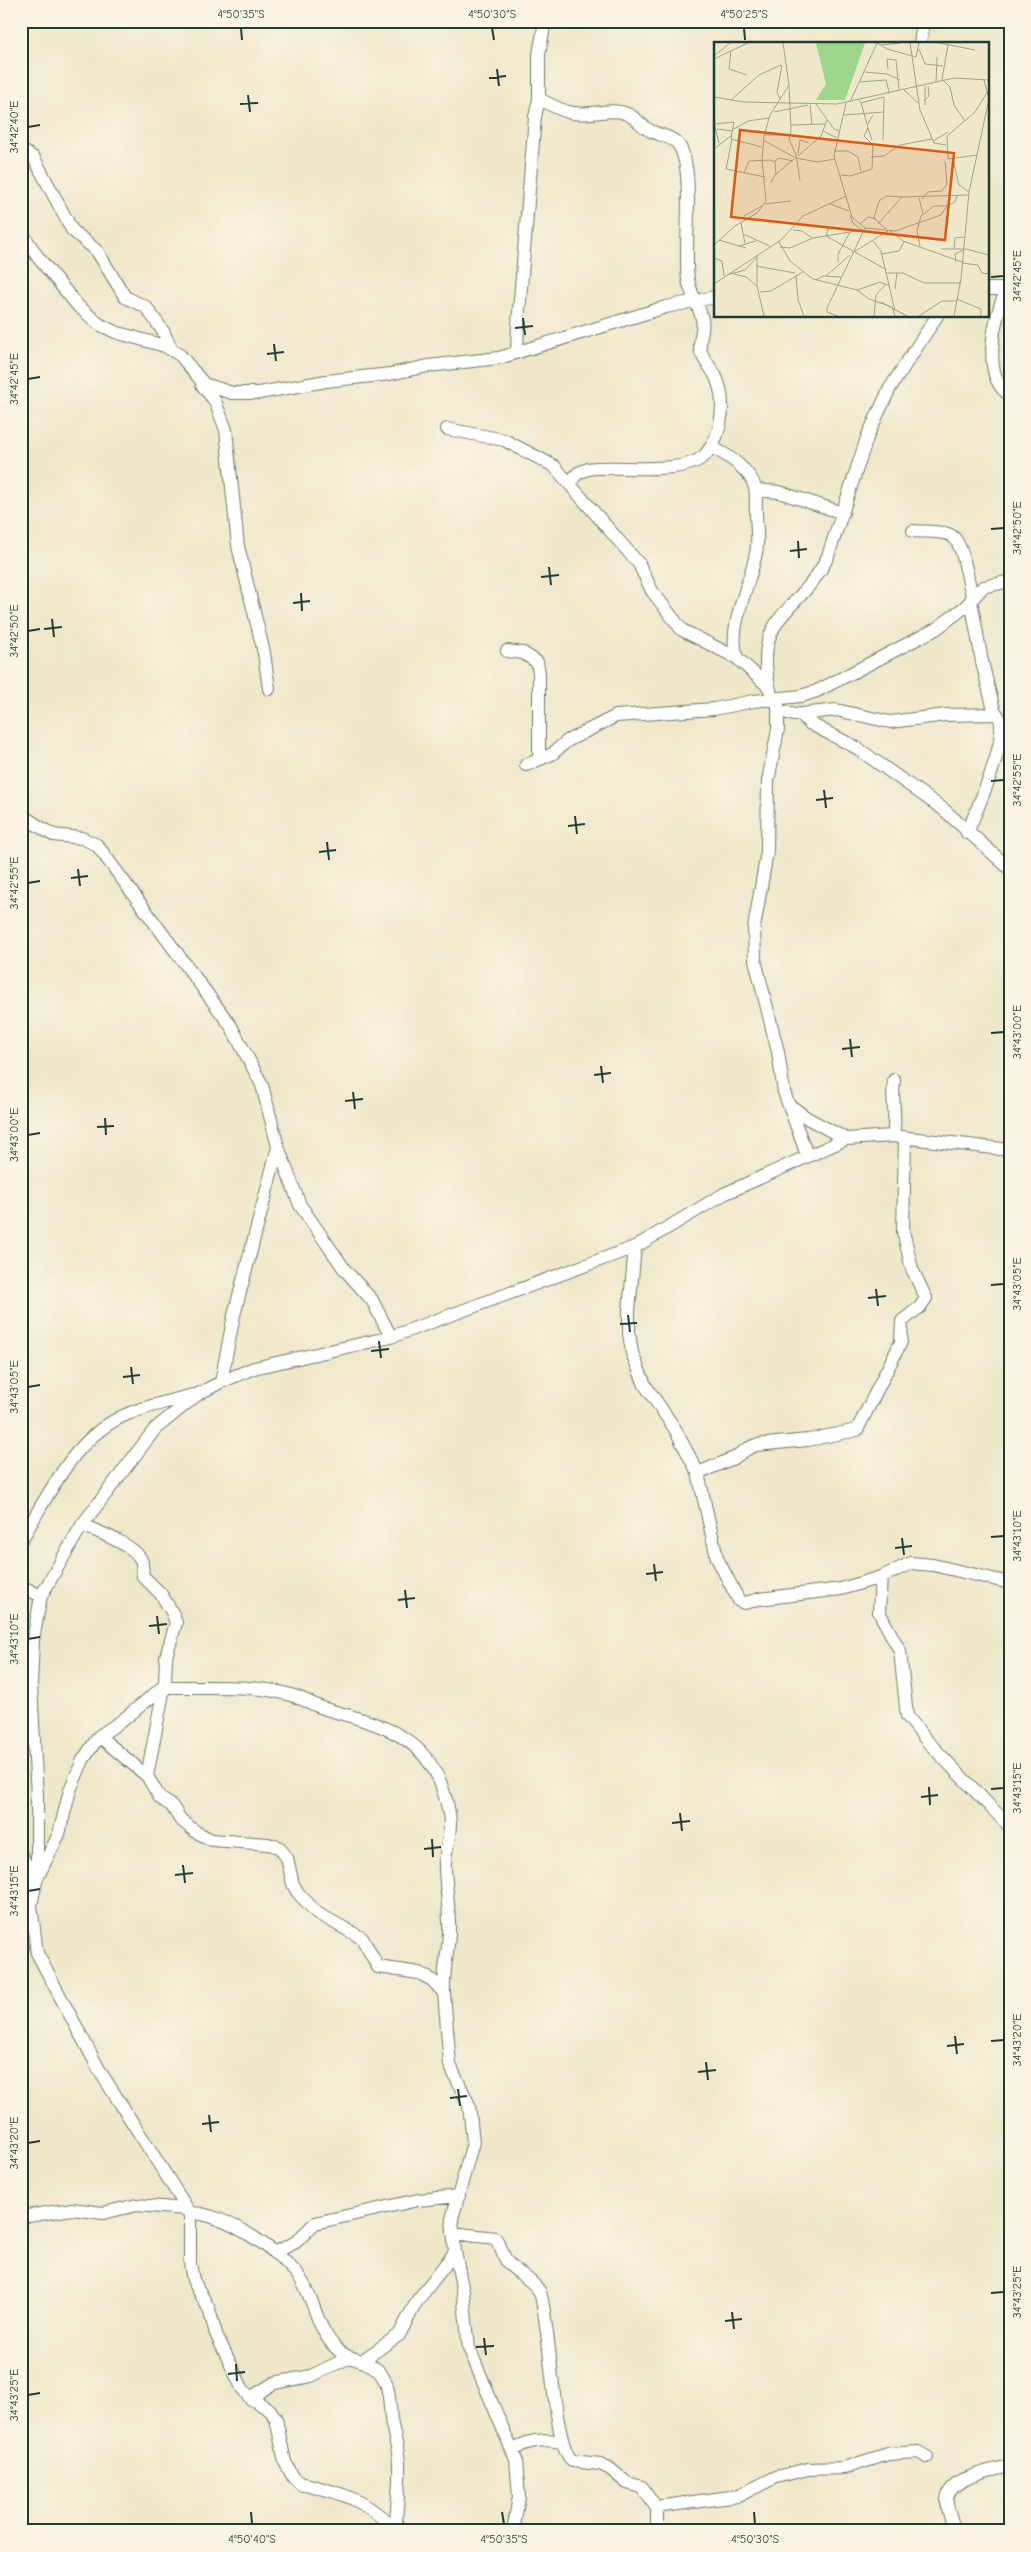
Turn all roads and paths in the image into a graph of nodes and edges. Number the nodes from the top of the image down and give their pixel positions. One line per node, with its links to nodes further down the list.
1 (545, 21): 4 (street)
2 (923, 21): 3 (street)
3 (920, 42)
4 (539, 99): 10 (street); 13 (street)
5 (21, 150): 12 (street)
6 (21, 231): 12 (street)
7 (1009, 288): 8 (street); 15 (street)
8 (988, 289)
9 (714, 297): 10 (street)
10 (694, 301): 13 (street); 17 (street)
11 (936, 318): 20 (street)
12 (172, 350): 14 (street)
13 (518, 351): 14 (street)
14 (197, 375): 26 (street)
15 (1010, 394)
16 (447, 429): 18 (street)
17 (711, 447): 18 (street); 19 (street)
18 (569, 483): 25 (street)
19 (756, 490): 20 (street); 25 (street)
20 (843, 513): 27 (street)
21 (913, 531): 23 (street)
22 (1010, 581): 23 (street)
23 (972, 599): 27 (street); 29 (street)
24 (507, 651): 30 (street)
25 (737, 658): 27 (street)
26 (268, 689)
27 (774, 698): 28 (street); 30 (street); 36 (street)
28 (800, 714): 29 (street); 33 (street)
29 (995, 714): 33 (street)
30 (539, 759): 31 (street)
31 (526, 764)
32 (21, 815): 39 (street)
33 (967, 833): 34 (street)
34 (1010, 870)
35 (894, 1080): 37 (street)
36 (788, 1104): 38 (street); 41 (street)
37 (899, 1137): 38 (street); 40 (street); 46 (street)
38 (846, 1139): 41 (street)
39 (278, 1147): 43 (street); 44 (street)
40 (1010, 1150)
41 (808, 1155): 42 (street)
42 (635, 1247): 43 (street); 46 (street)
43 (391, 1337): 44 (street)
44 (221, 1382): 45 (street)
45 (198, 1394): 47 (street); 48 (street)
46 (698, 1473): 49 (street)
47 (82, 1525): 52 (street); 53 (street)
48 (21, 1540)
49 (881, 1577): 50 (street); 56 (street)
50 (1010, 1583)
51 (21, 1586): 52 (street)
52 (41, 1596): 58 (street)
53 (163, 1687): 54 (street); 55 (street); 60 (street)
54 (99, 1736): 55 (street); 58 (street)
55 (147, 1776): 60 (street)
56 (1010, 1827)
57 (21, 1854): 58 (street)
58 (35, 1884): 59 (street); 62 (street)
59 (21, 1911)
60 (444, 1993): 61 (street)
61 (459, 2196): 64 (street); 66 (street)
62 (190, 2213): 63 (street); 66 (street); 69 (street)
63 (21, 2217)
64 (453, 2233): 65 (street); 70 (street)
65 (455, 2252): 68 (street); 71 (street)
66 (274, 2253): 67 (street)
67 (350, 2357): 68 (street); 69 (street)
68 (363, 2360): 75 (street)
69 (250, 2398): 75 (street)
70 (562, 2442): 71 (street); 74 (street)
71 (513, 2452): 76 (street)
72 (927, 2457): 74 (street)
73 (1010, 2466): 78 (street)
74 (657, 2508): 77 (street)
75 (398, 2531)
76 (513, 2531)
77 (658, 2531)
78 (954, 2531)

